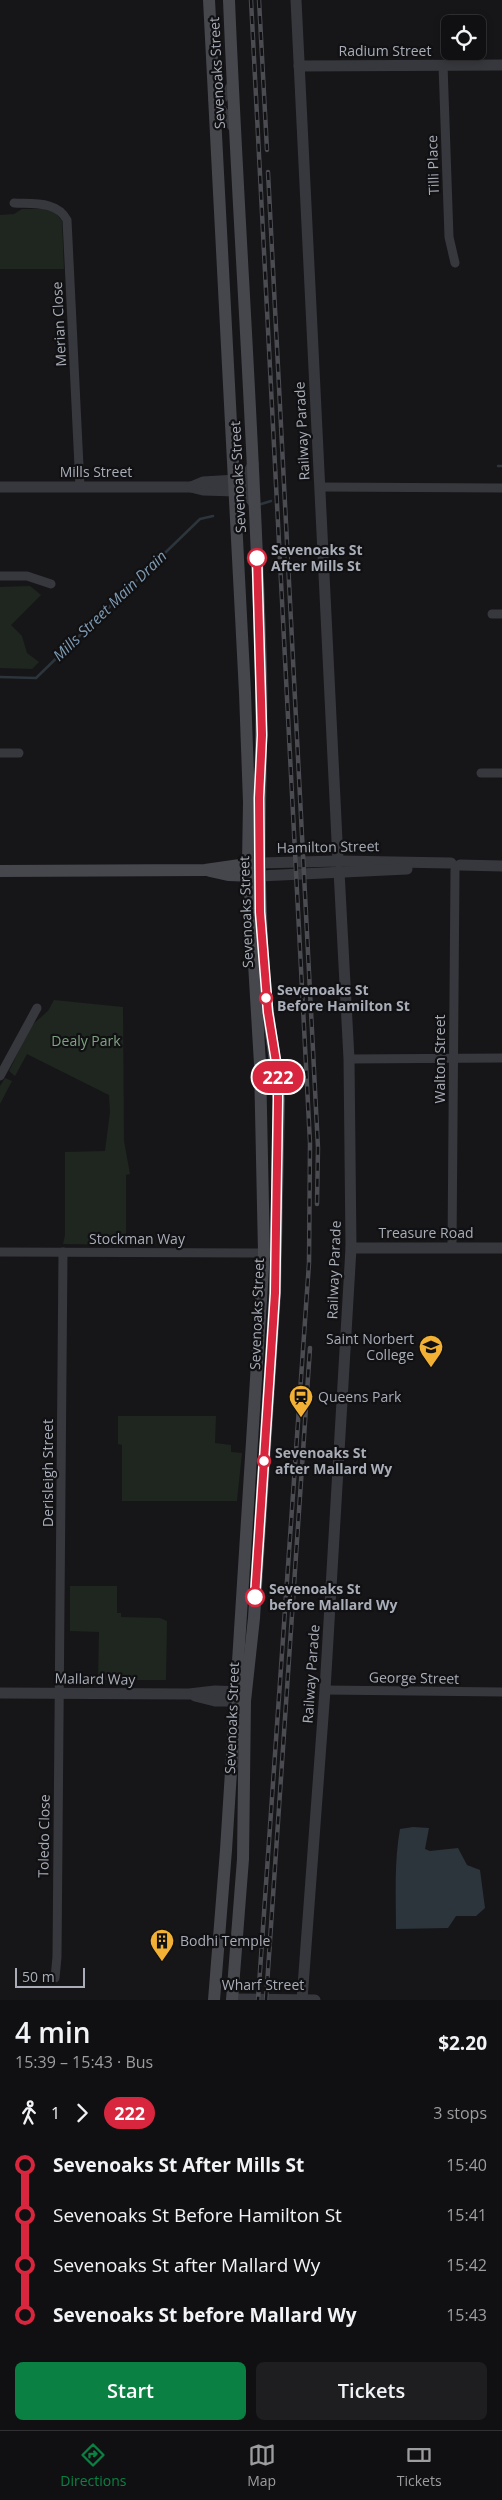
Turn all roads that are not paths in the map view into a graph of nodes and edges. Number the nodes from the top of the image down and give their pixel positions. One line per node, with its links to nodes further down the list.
1 (209, 0): 8 (main road, Sevenoaks Street)
2 (229, 0): 7 (main road, Sevenoaks Street)
3 (296, 0): 5 (street, Railway Parade)
4 (502, 65): 6 (street, Radium Street)
5 (299, 66): 6 (street, Radium Street); 15 (street, Railway Parade)
6 (443, 66): 11 (street, Tilli Place)
7 (232, 86): 8 (street); 9 (main road, Sevenoaks Street)
8 (214, 100): 9 (street); 13 (main road, Sevenoaks Street)
9 (235, 129): 12 (main road, Sevenoaks Street)
10 (14, 203): 14 (street, Merian Close)
11 (455, 263)
12 (253, 464): 13 (street); 18 (main road, Sevenoaks Street)
13 (238, 486): 14 (street, Mills Street); 18 (street); 30 (main road, Sevenoaks Street)
14 (80, 487): 16 (street, Mills Street)
15 (320, 487): 17 (street); 27 (street, Railway Parade)
16 (0, 488)
17 (502, 488)
18 (254, 503): 30 (main road, Sevenoaks Street)
19 (0, 576): 20 (street)
20 (51, 584)
21 (492, 614): 22 (street)
22 (502, 614)
23 (0, 753): 24 (street)
24 (19, 753)
25 (481, 773): 26 (street)
26 (502, 773)
27 (338, 866): 28 (street, Hamilton Street); 30 (street, Hamilton Street); 34 (street, Railway Parade)
28 (455, 866): 29 (street, Hamilton Street); 35 (street, Walton Street)
29 (502, 866)
30 (254, 870): 31 (main road, Hamilton Street); 42 (main road, Sevenoaks Street)
31 (0, 871)
32 (37, 1008): 36 (street)
33 (502, 1058): 35 (street)
34 (348, 1059): 35 (street); 37 (street, Railway Parade)
35 (454, 1059): 38 (street, Walton Street)
36 (0, 1076)
37 (351, 1248): 38 (street, Treasure Road); 43 (street, Railway Parade)
38 (452, 1248): 39 (street, Treasure Road)
39 (502, 1248)
40 (0, 1252): 41 (street, Stockman Way)
41 (63, 1252): 42 (street, Stockman Way); 46 (street, Derisleigh Street)
42 (269, 1253): 47 (main road, Sevenoaks Street)
43 (326, 1690): 44 (street, George Street); 52 (street, Railway Parade)
44 (502, 1692)
45 (0, 1693): 46 (street, Mallard Way)
46 (60, 1693): 47 (street, Mallard Way); 48 (street, Toledo Close)
47 (240, 1696): 49 (main road, Sevenoaks Street); 51 (main road, Sevenoaks Street)
48 (55, 1978)
49 (232, 1999): 51 (main road, Wharf Street); 52 (street, Wharf Street)
50 (210, 2000): 51 (main road, Wharf Street)
51 (214, 2000)
52 (302, 2000): 53 (street, Wharf Street)
53 (315, 2000)

